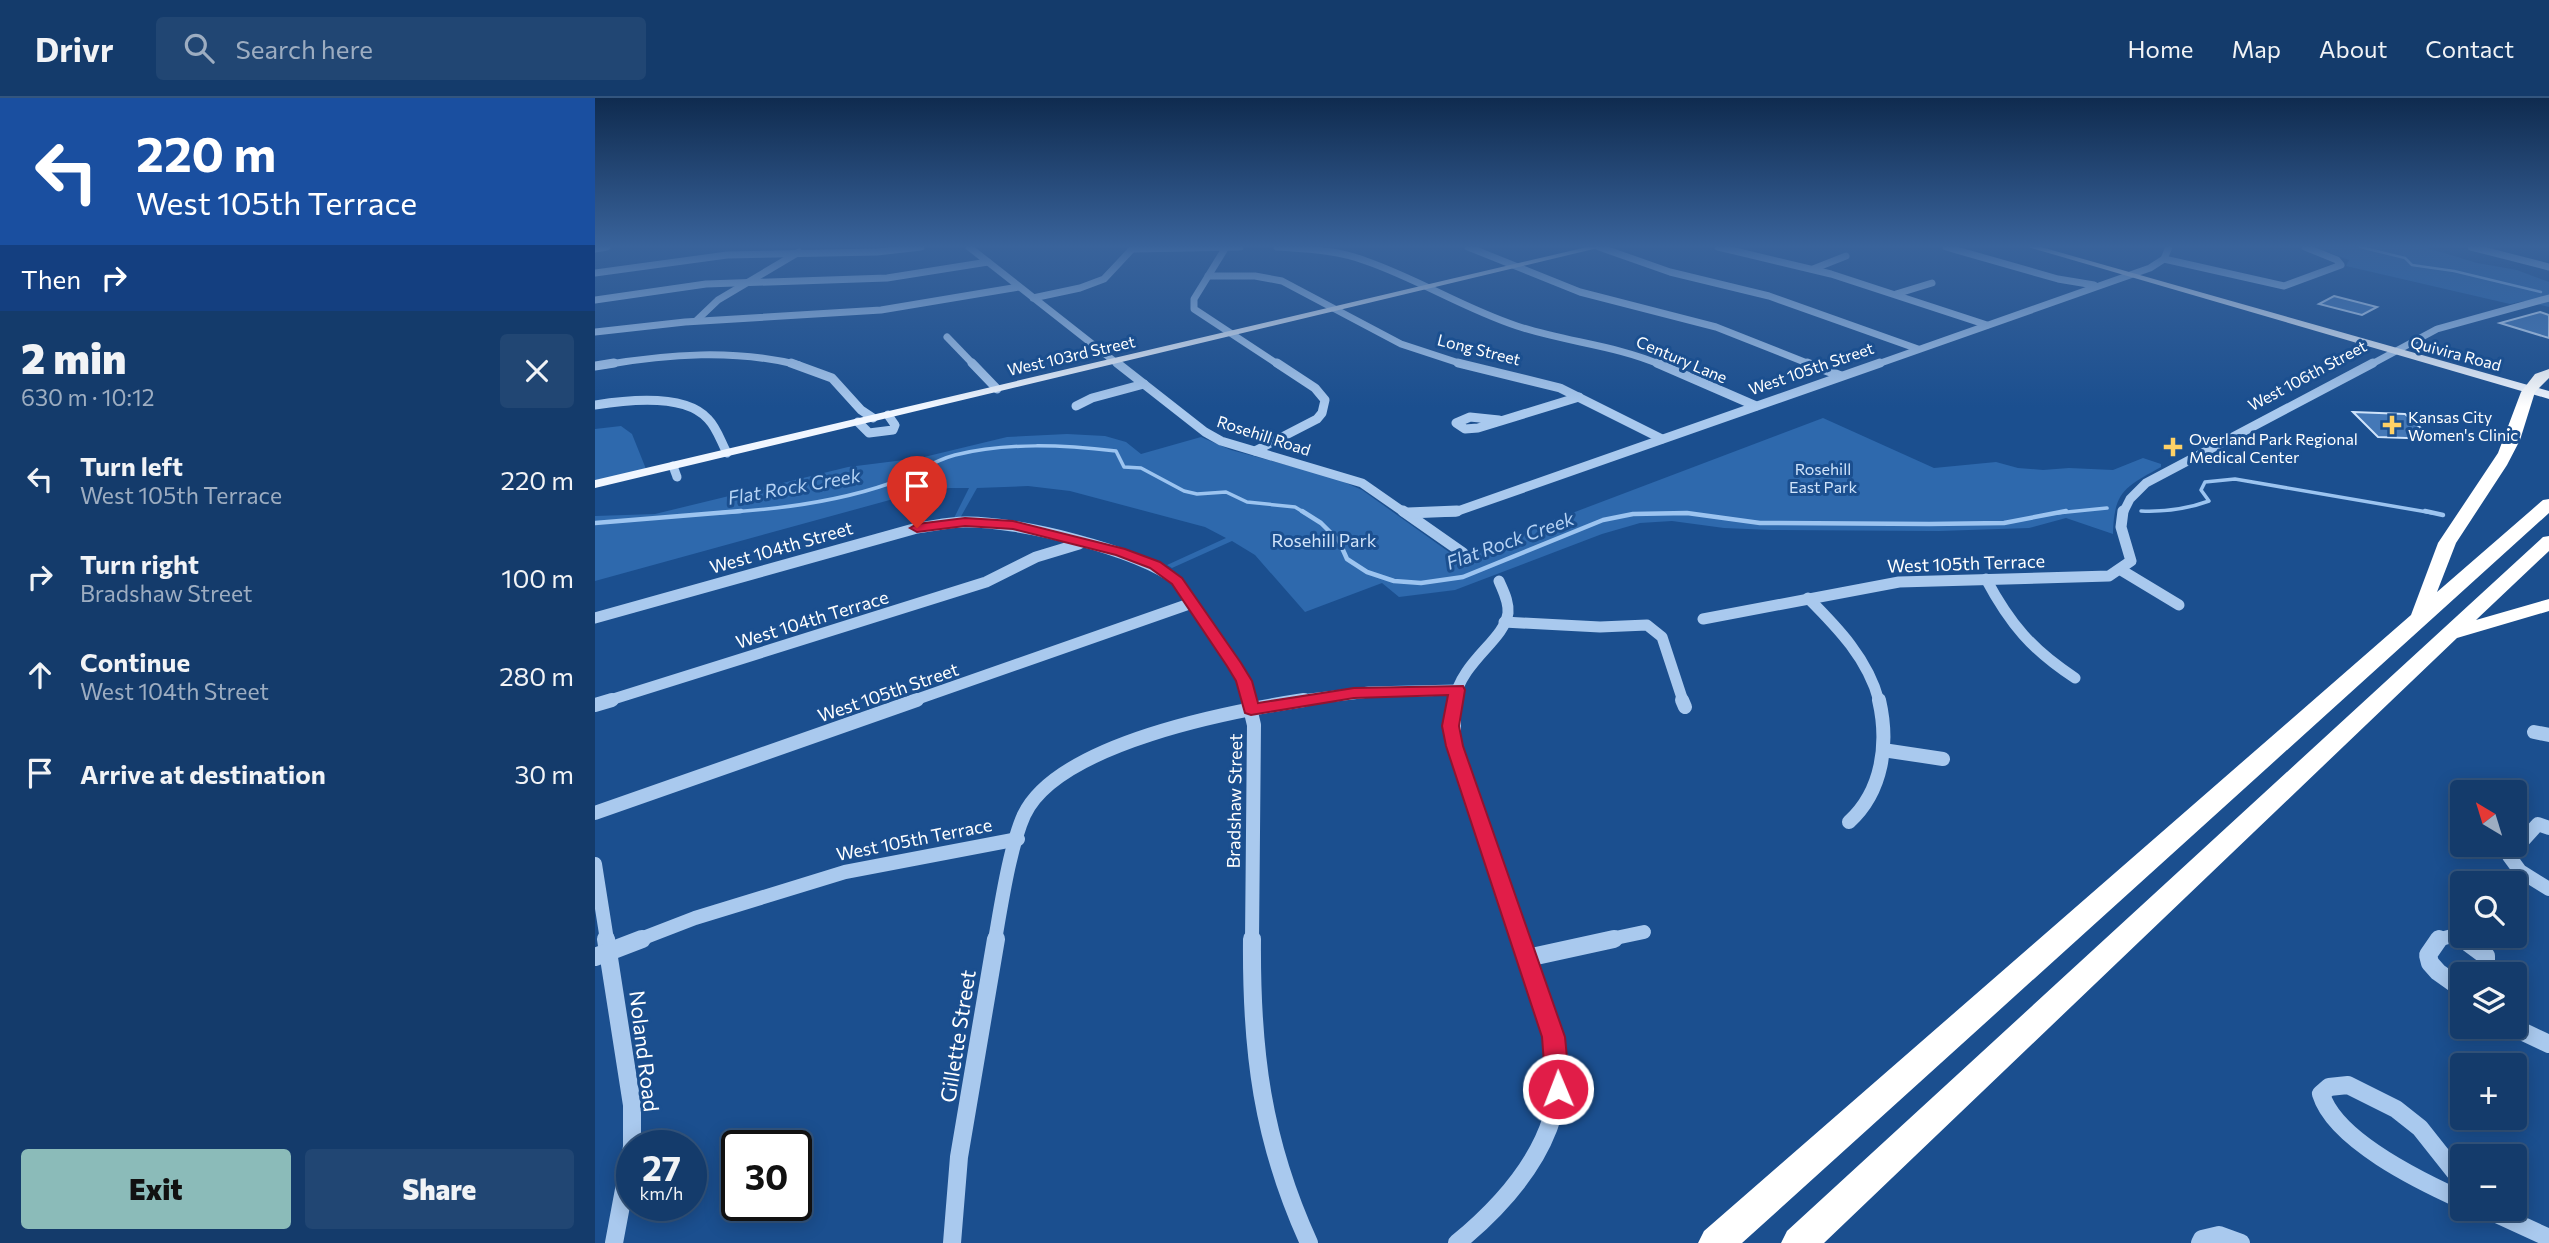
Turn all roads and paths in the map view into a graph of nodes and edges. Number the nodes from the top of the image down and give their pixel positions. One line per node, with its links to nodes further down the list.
1 (718, 300): 16 (street)
2 (946, 300): 16 (street)
3 (1036, 300): 24 (street, Rosehill Road)
4 (1195, 300): 19 (street)
5 (1317, 300): 15 (street, Long Street)
6 (1372, 300): 15 (main road, West 103rd Street)
7 (1454, 300): 34 (street, Century Lane)
8 (1611, 300): 26 (street)
9 (1781, 300): 22 (street)
10 (1912, 300): 17 (street)
11 (2055, 300): 17 (street, West 105th Street)
12 (2227, 300): 23 (main road, Quivira Road)
13 (2241, 300): 21 (main road, Quivira Road)
14 (2540, 300): 21 (street, West 106th Street)
15 (1334, 309): 19 (main road, West 103rd Street); 31 (street, Long Street)
16 (697, 320): 18 (street)
17 (1987, 325): 22 (street, West 105th Street)
18 (595, 332)
19 (1230, 334): 24 (main road, West 103rd Street); 40 (street)
20 (947, 338): 29 (street)
21 (2406, 345): 23 (street, West 106th Street); 27 (main road, Quivira Road)
22 (1918, 349): 26 (street, West 105th Street)
23 (2392, 352): 27 (main road, Quivira Road); 53 (street, West 106th Street)
24 (1113, 361): 28 (street, Rosehill Road); 29 (main road, West 103rd Street)
25 (595, 366): 36 (street)
26 (1841, 376): 34 (street, West 105th Street)
27 (2541, 381): 30 (main road, Quivira Road); 62 (highway)
28 (1144, 384): 33 (street); 40 (street, Rosehill Road)
29 (997, 389): 35 (main road, West 103rd Street)
30 (2549, 395)
31 (1579, 397): 37 (street); 39 (street, Long Street)
32 (595, 404): 41 (street)
33 (1076, 406)
34 (1756, 406): 39 (street, West 105th Street)
35 (888, 415): 36 (main road, West 103rd Street); 38 (street)
36 (873, 418): 38 (main road, West 103rd Street)
37 (1499, 421)
38 (858, 422): 41 (main road, West 103rd Street)
39 (1662, 439): 44 (street, West 105th Street)
40 (1255, 451): 45 (street, Rosehill Road)
41 (727, 453): 42 (main road, West 103rd Street)
42 (595, 484)
43 (2549, 505): 62 (highway)
44 (1455, 512): 45 (street, West 105th Street); 48 (street, West 105th Street)
45 (1408, 513): 48 (street, Rosehill Road)
46 (978, 522): 47 (street, Bradshaw Street); 60 (street, West 104th Street)
47 (1045, 533): 50 (street, Bradshaw Street); 52 (street)
48 (1436, 533): 51 (street, Rosehill Road)
49 (2549, 541): 65 (highway)
50 (1083, 543): 52 (street, West 104th Terrace); 57 (street, Bradshaw Street)
51 (1463, 553)
52 (1036, 557): 68 (street, West 104th Terrace)
53 (2121, 570): 54 (street, West 105th Terrace); 58 (street)
54 (1986, 579): 56 (street, West 105th Terrace); 66 (street)
55 (1499, 581): 63 (street)
56 (1808, 598): 61 (street, West 105th Terrace); 73 (street)
57 (1192, 603): 70 (street, Bradshaw Street); 75 (street, West 105th Street)
58 (2179, 605)
59 (2549, 605): 65 (highway)
60 (595, 618)
61 (1703, 619)
62 (2418, 619): 96 (highway)
63 (1504, 622): 64 (street); 67 (street)
64 (1647, 625): 69 (street)
65 (2450, 634): 97 (highway)
66 (2075, 678)
67 (1457, 690): 70 (street, West 105th Terrace); 83 (street)
68 (595, 705)
69 (1685, 706)
70 (1251, 710): 78 (street, West 105th Terrace); 94 (street, Bradshaw Street)
71 (2534, 732): 72 (street)
72 (2549, 735)
73 (1883, 750): 74 (street); 76 (street)
74 (1943, 759)
75 (595, 813)
76 (1849, 822)
77 (2549, 828): 80 (street)
78 (1018, 839): 82 (street, West 105th Terrace); 93 (street, Gillette Street)
79 (595, 864): 82 (street, Noland Road)
80 (2549, 887)
81 (1644, 932): 83 (street)
82 (602, 954): 92 (street, Noland Road)
83 (1527, 958): 95 (street)
84 (2486, 962): 85 (street)
85 (2450, 979)
86 (2527, 1034): 87 (street)
87 (2549, 1044)
88 (2450, 1166): 89 (street)
89 (2450, 1194)
90 (2513, 1221): 91 (street)
91 (2549, 1238)
92 (614, 1243)
93 (952, 1243)
94 (1309, 1243)
95 (1457, 1243)
96 (1716, 1243)
97 (1799, 1243)
98 (2200, 1243): 99 (street)
99 (2241, 1243)

